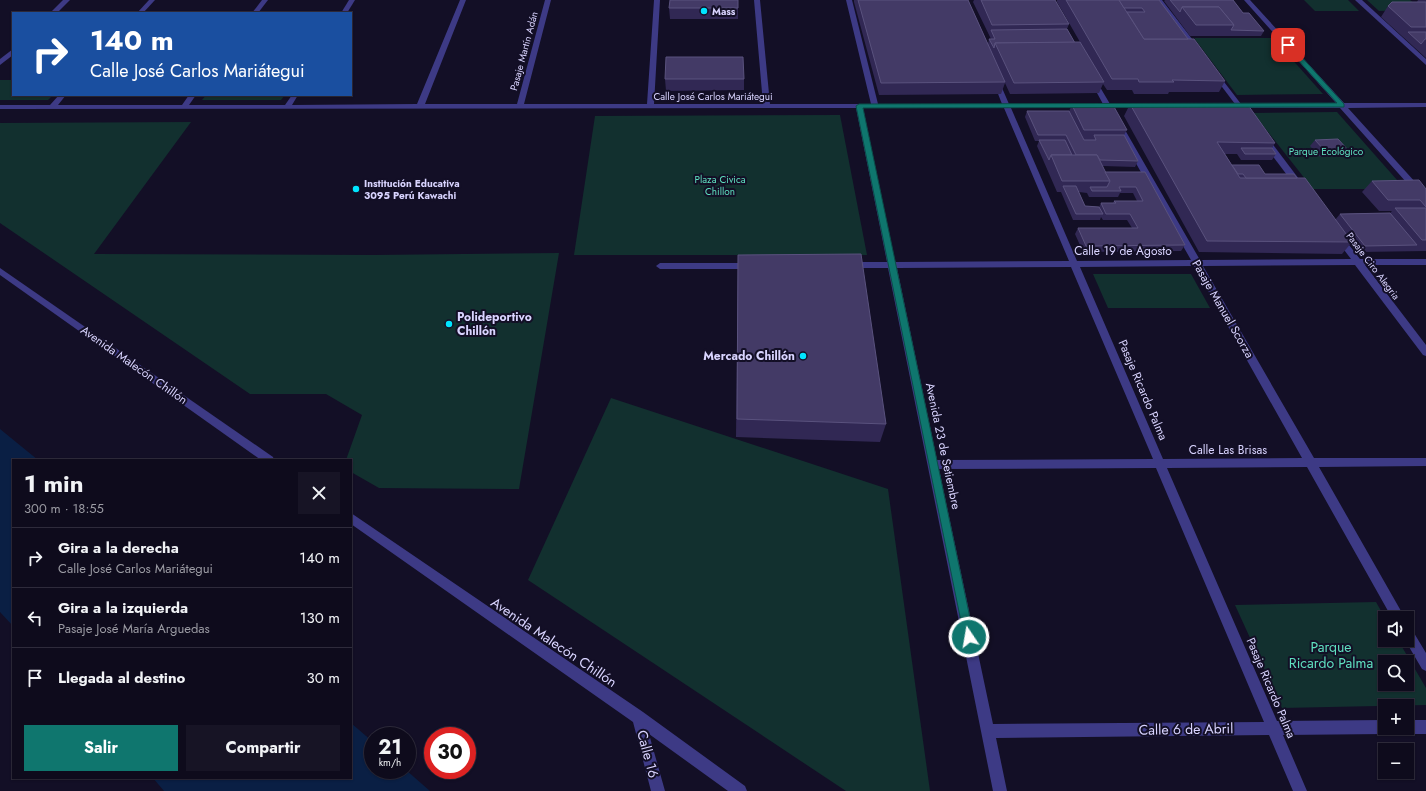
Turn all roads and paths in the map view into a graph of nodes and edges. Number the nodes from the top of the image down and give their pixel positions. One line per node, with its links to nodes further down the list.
1 (67, 0): 13 (street)
2 (152, 0): 14 (street)
3 (265, 0): 15 (street)
4 (352, 0): 16 (street)
5 (463, 0): 41 (street)
6 (548, 0): 29 (street, Pasaje Martín Adán)
7 (657, 0): 30 (street)
8 (757, 0): 31 (street)
9 (850, 0): 33 (street)
10 (1159, 0): 18 (street)
11 (1247, 0): 27 (street)
12 (1358, 0): 20 (street)
13 (54, 12)
14 (141, 12)
15 (256, 12)
16 (345, 12)
17 (12, 52): 19 (street)
18 (1200, 54)
19 (0, 63)
20 (1426, 63)
21 (1209, 66): 27 (street)
22 (992, 71): 34 (street, Pasaje Ricardo Palma)
23 (1089, 73): 35 (street, Pasaje Manuel Scorza)
24 (62, 96): 38 (street)
25 (192, 96): 39 (street)
26 (293, 96): 40 (street)
27 (1342, 105): 28 (street); 44 (street)
28 (1426, 105)
29 (520, 106): 30 (street, Calle José Carlos Mariátegui); 41 (street, Calle José Carlos Mariátegui)
30 (650, 106): 31 (street, Calle José Carlos Mariátegui)
31 (767, 106): 32 (street, Calle José Carlos Mariátegui)
32 (859, 106): 33 (street, Calle José Carlos Mariátegui); 51 (street, Avenida 23 de Setiembre)
33 (875, 106): 34 (street, Calle José Carlos Mariátegui)
34 (1007, 106): 35 (street, Calle José Carlos Mariátegui); 49 (street, Pasaje Ricardo Palma)
35 (1108, 106): 36 (street, Calle José Carlos Mariátegui); 48 (street, Pasaje Manuel Scorza)
36 (1146, 106)
37 (0, 107): 38 (street, Calle José Carlos Mariátegui)
38 (52, 107): 39 (street, Calle José Carlos Mariátegui)
39 (184, 107): 40 (street, Calle José Carlos Mariátegui)
40 (287, 107): 41 (street, Calle José Carlos Mariátegui)
41 (420, 107)
42 (1263, 137): 43 (street)
43 (1306, 193)
44 (1426, 199)
45 (1334, 231): 46 (street, Pasaje Ciro Alegria)
46 (1358, 262): 47 (street, Calle 19 de Agosto); 48 (street, Calle 19 de Agosto); 55 (street, Pasaje Ciro Alegria)
47 (1426, 262)
48 (1197, 263): 49 (street, Calle 19 de Agosto); 58 (street, Pasaje Manuel Scorza)
49 (1075, 264): 51 (street, Calle 19 de Agosto); 59 (street, Pasaje Ricardo Palma)
50 (838, 265): 51 (street, Calle 19 de Agosto)
51 (892, 265): 60 (street, Avenida 23 de Setiembre)
52 (660, 266): 53 (street)
53 (761, 266)
54 (0, 270): 56 (street, Avenida Malecón Chillón)
55 (1426, 352)
56 (268, 459)
57 (1426, 462): 58 (street, Calle Las Brisas)
58 (1311, 463): 59 (street, Calle Las Brisas); 62 (street, Pasaje Manuel Scorza)
59 (1160, 464): 60 (street, Calle Las Brisas); 69 (street, Pasaje Ricardo Palma)
60 (933, 465): 70 (street, Avenida 23 de Setiembre)
61 (352, 519): 65 (street, Avenida Malecón Chillón)
62 (1395, 611)
63 (1414, 644): 64 (street)
64 (1426, 665)
65 (638, 717): 71 (street, Calle 16); 72 (street, Avenida Malecón Chillón)
66 (1378, 727): 69 (street, Calle 6 de Abril)
67 (1414, 727): 68 (street)
68 (1426, 727)
69 (1274, 728): 70 (street, Calle 6 de Abril); 74 (street, Pasaje Ricardo Palma)
70 (988, 731): 73 (street, Avenida 23 de Setiembre)
71 (658, 791)
72 (740, 791)
73 (1000, 791)
74 (1300, 791)

